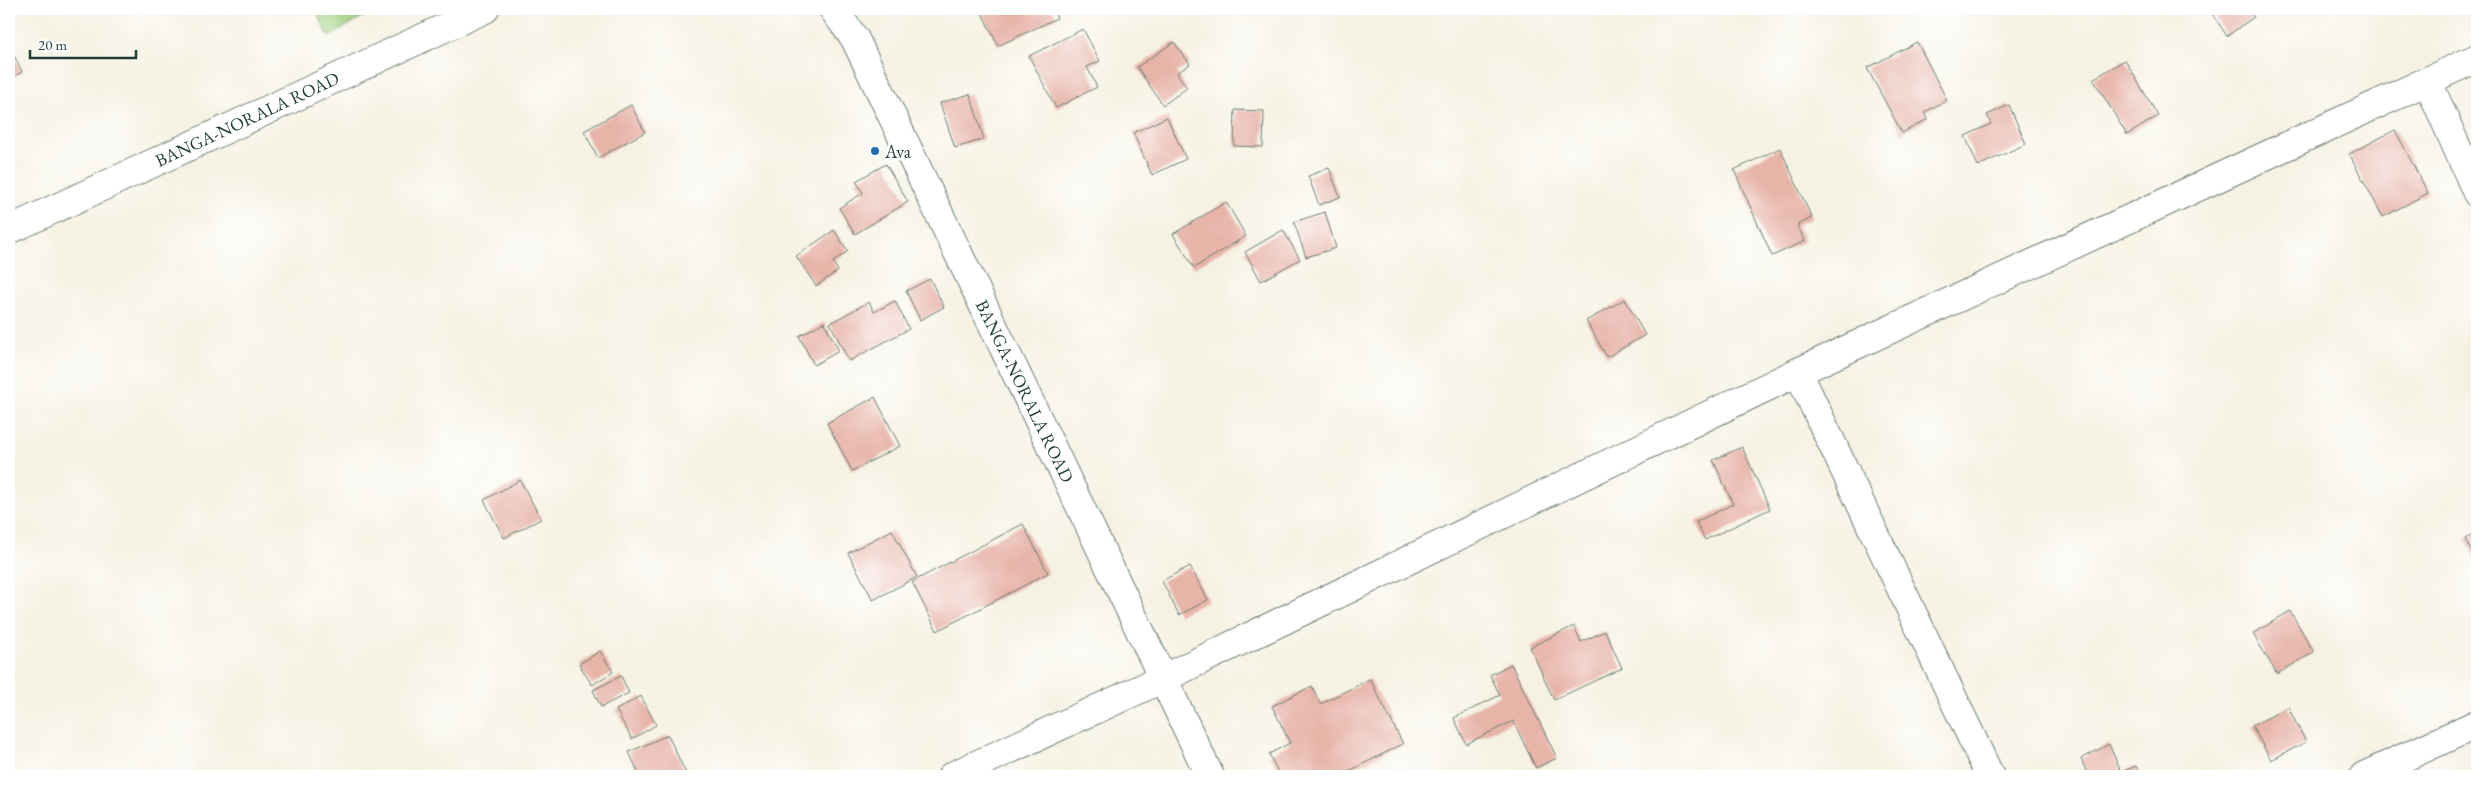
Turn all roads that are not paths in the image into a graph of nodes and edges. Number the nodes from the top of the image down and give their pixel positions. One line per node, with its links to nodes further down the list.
1 (485, 9): 6 (street, BANGA-NORALA ROAD)
2 (832, 9): 8 (street, BANGA-NORALA ROAD)
3 (2477, 58): 4 (street)
4 (2428, 82): 5 (street); 7 (street)
5 (2477, 193)
6 (9, 230)
7 (1798, 372): 8 (street); 12 (street)
8 (1164, 678): 10 (street); 11 (street, BANGA-NORALA ROAD)
9 (2477, 724): 13 (street)
10 (952, 776)
11 (1210, 776)
12 (1990, 776)
13 (2364, 776)

